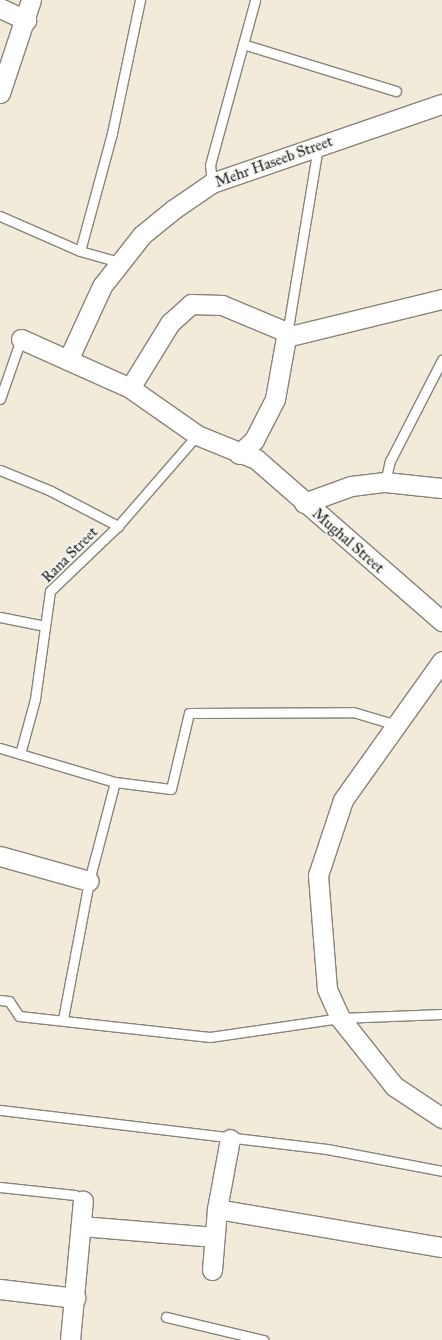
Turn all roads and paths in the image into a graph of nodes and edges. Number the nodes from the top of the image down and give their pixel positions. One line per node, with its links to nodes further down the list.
1 (31, 0): 5 (street)
2 (140, 0): 13 (lane)
3 (255, 0): 6 (lane)
4 (0, 8): 5 (street)
5 (26, 20): 8 (street)
6 (243, 44): 7 (lane); 11 (lane)
7 (396, 91)
8 (0, 93)
9 (442, 104): 10 (street, Mehr Haseeb Street)
10 (318, 146): 11 (street, Mehr Haseeb Street); 16 (lane)
11 (212, 183): 14 (street, Mehr Haseeb Street)
12 (0, 216): 13 (lane)
13 (80, 251): 14 (lane)
14 (119, 262): 18 (street, Mehr Haseeb Street)
15 (442, 299): 16 (street)
16 (287, 334): 20 (street); 23 (street)
17 (21, 339): 18 (street, Mughal Street); 21 (lane)
18 (68, 360): 20 (street, Mughal Street)
19 (442, 360): 25 (lane)
20 (130, 388): 22 (street, Mughal Street)
21 (0, 398)
22 (197, 434): 23 (street, Mughal Street); 28 (lane, Rana Street)
23 (247, 457): 27 (street, Mughal Street)
24 (0, 470): 28 (lane)
25 (385, 482): 26 (street); 27 (street)
26 (442, 488)
27 (304, 503): 30 (street, Mughal Street)
28 (118, 526): 31 (lane, Rana Street)
29 (0, 616): 31 (lane)
30 (442, 622)
31 (45, 626): 35 (lane, Rana Street)
32 (442, 662): 33 (street)
33 (397, 725): 36 (lane); 41 (street)
34 (0, 748): 35 (lane)
35 (20, 754): 36 (lane)
36 (115, 782): 38 (lane)
37 (0, 856): 38 (street)
38 (89, 881): 42 (lane)
39 (0, 1000): 42 (lane)
40 (442, 1014): 41 (lane)
41 (340, 1018): 42 (lane); 44 (street)
42 (63, 1019)
43 (0, 1110): 45 (lane)
44 (442, 1118)
45 (230, 1139): 46 (lane); 49 (street)
46 (442, 1171)
47 (0, 1187): 48 (lane)
48 (83, 1202): 50 (street)
49 (217, 1209): 51 (street); 52 (street)
50 (81, 1226): 51 (street); 55 (street)
51 (215, 1237): 53 (street)
52 (442, 1247)
53 (212, 1270)
54 (0, 1289): 55 (street)
55 (75, 1298): 57 (street)
56 (166, 1318): 58 (lane)
57 (70, 1340)
58 (263, 1340)

